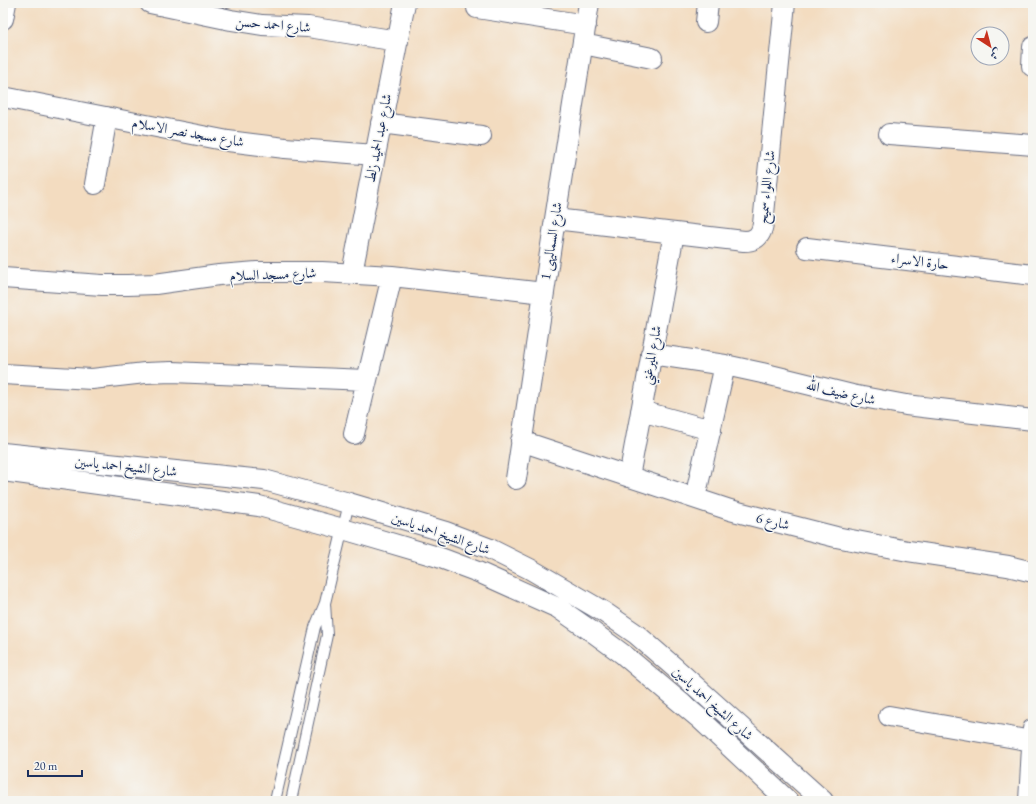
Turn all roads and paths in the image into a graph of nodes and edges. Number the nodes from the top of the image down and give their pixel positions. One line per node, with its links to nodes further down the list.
1 (6, 3): 7 (street)
2 (150, 3): 9 (street, شارع احمد حسن)
3 (405, 3): 9 (street, شارع عبد الحميد زلط)
4 (589, 3): 8 (street, شارع السماليهى 1)
5 (784, 3): 20 (street, شارع اللواء سميح)
6 (477, 8): 8 (street)
7 (3, 19)
8 (584, 34): 10 (street); 19 (street, شارع السماليهى 1)
9 (398, 41): 13 (street, شارع عبد الحميد زلط)
10 (652, 58)
11 (3, 97): 12 (street, شارع مسجد نصر الاسلام)
12 (107, 117): 17 (street, شارع مسجد نصر الاسلام); 18 (street)
13 (381, 123): 15 (street); 17 (street, شارع عبد الحميد زلط)
14 (889, 134): 16 (street)
15 (481, 136)
16 (1033, 145)
17 (375, 155): 22 (street, شارع عبد الحميد زلط)
18 (95, 184)
19 (554, 219): 20 (street, شارع اللواء سميح); 26 (street, شارع السماليهى 1)
20 (674, 233): 27 (street, شارع الميرغني)
21 (807, 248): 23 (street, حارة الاسراء)
22 (352, 273): 24 (street, شارع مسجد السلام); 25 (street, شارع مسجد السلام)
23 (1033, 275)
24 (392, 276): 26 (street, شارع مسجد السلام); 30 (street)
25 (3, 278)
26 (544, 293): 35 (street, شارع السماليهى 1)
27 (651, 354): 28 (street, شارع ضيف الله); 31 (street, شارع الميرغني)
28 (725, 365): 32 (street, شارع ضيف الله); 33 (street)
29 (3, 374): 30 (street)
30 (367, 380): 34 (street)
31 (641, 411): 33 (street); 38 (street, شارع الميرغني)
32 (1033, 420)
33 (711, 430): 40 (street)
34 (354, 434)
35 (522, 441): 38 (street, شارع 6); 39 (street, شارع السماليهى 1)
36 (3, 453): 41 (street, شارع الشيخ احمد ياسين)
37 (3, 471): 42 (street, شارع الشيخ احمد ياسين)
38 (629, 477): 40 (street, شارع 6)
39 (516, 479)
40 (695, 498): 43 (street, شارع 6)
41 (349, 503): 42 (lane); 51 (street, شارع الشيخ احمد ياسين)
42 (343, 529): 44 (lane); 50 (street, شارع الشيخ احمد ياسين)
43 (1033, 572)
44 (326, 603): 48 (lane); 49 (lane)
45 (889, 716): 46 (street)
46 (1032, 735): 47 (street)
47 (1032, 766): 52 (street)
48 (275, 801)
49 (291, 801)
50 (788, 801)
51 (823, 801)
52 (1029, 801)

